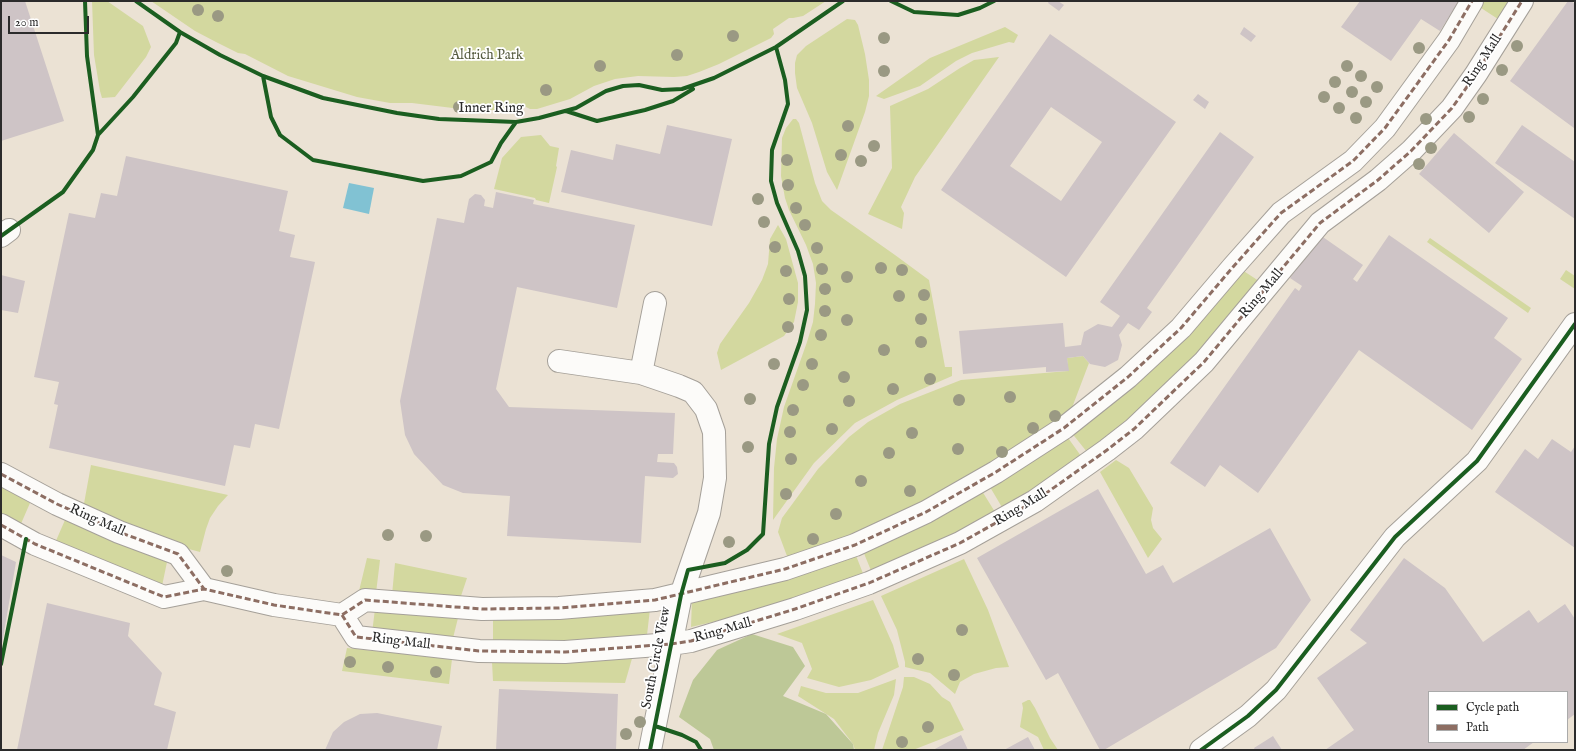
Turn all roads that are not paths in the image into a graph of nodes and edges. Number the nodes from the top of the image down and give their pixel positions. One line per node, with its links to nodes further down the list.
1 (1472, 1): 10 (street)
2 (1522, 1): 12 (street, Ring Mall)
3 (655, 303): 6 (street)
4 (1575, 324): 14 (street)
5 (559, 361): 6 (street, South Circle View)
6 (641, 373): 10 (street, South Circle View)
7 (1, 474): 9 (street, Ring Mall)
8 (1, 525): 9 (street)
9 (204, 589): 11 (street)
10 (681, 595): 11 (street); 12 (street, South Circle View)
11 (342, 615): 12 (street, Ring Mall)
12 (671, 644): 13 (street, South Circle View)
13 (650, 750)
14 (1201, 750)

